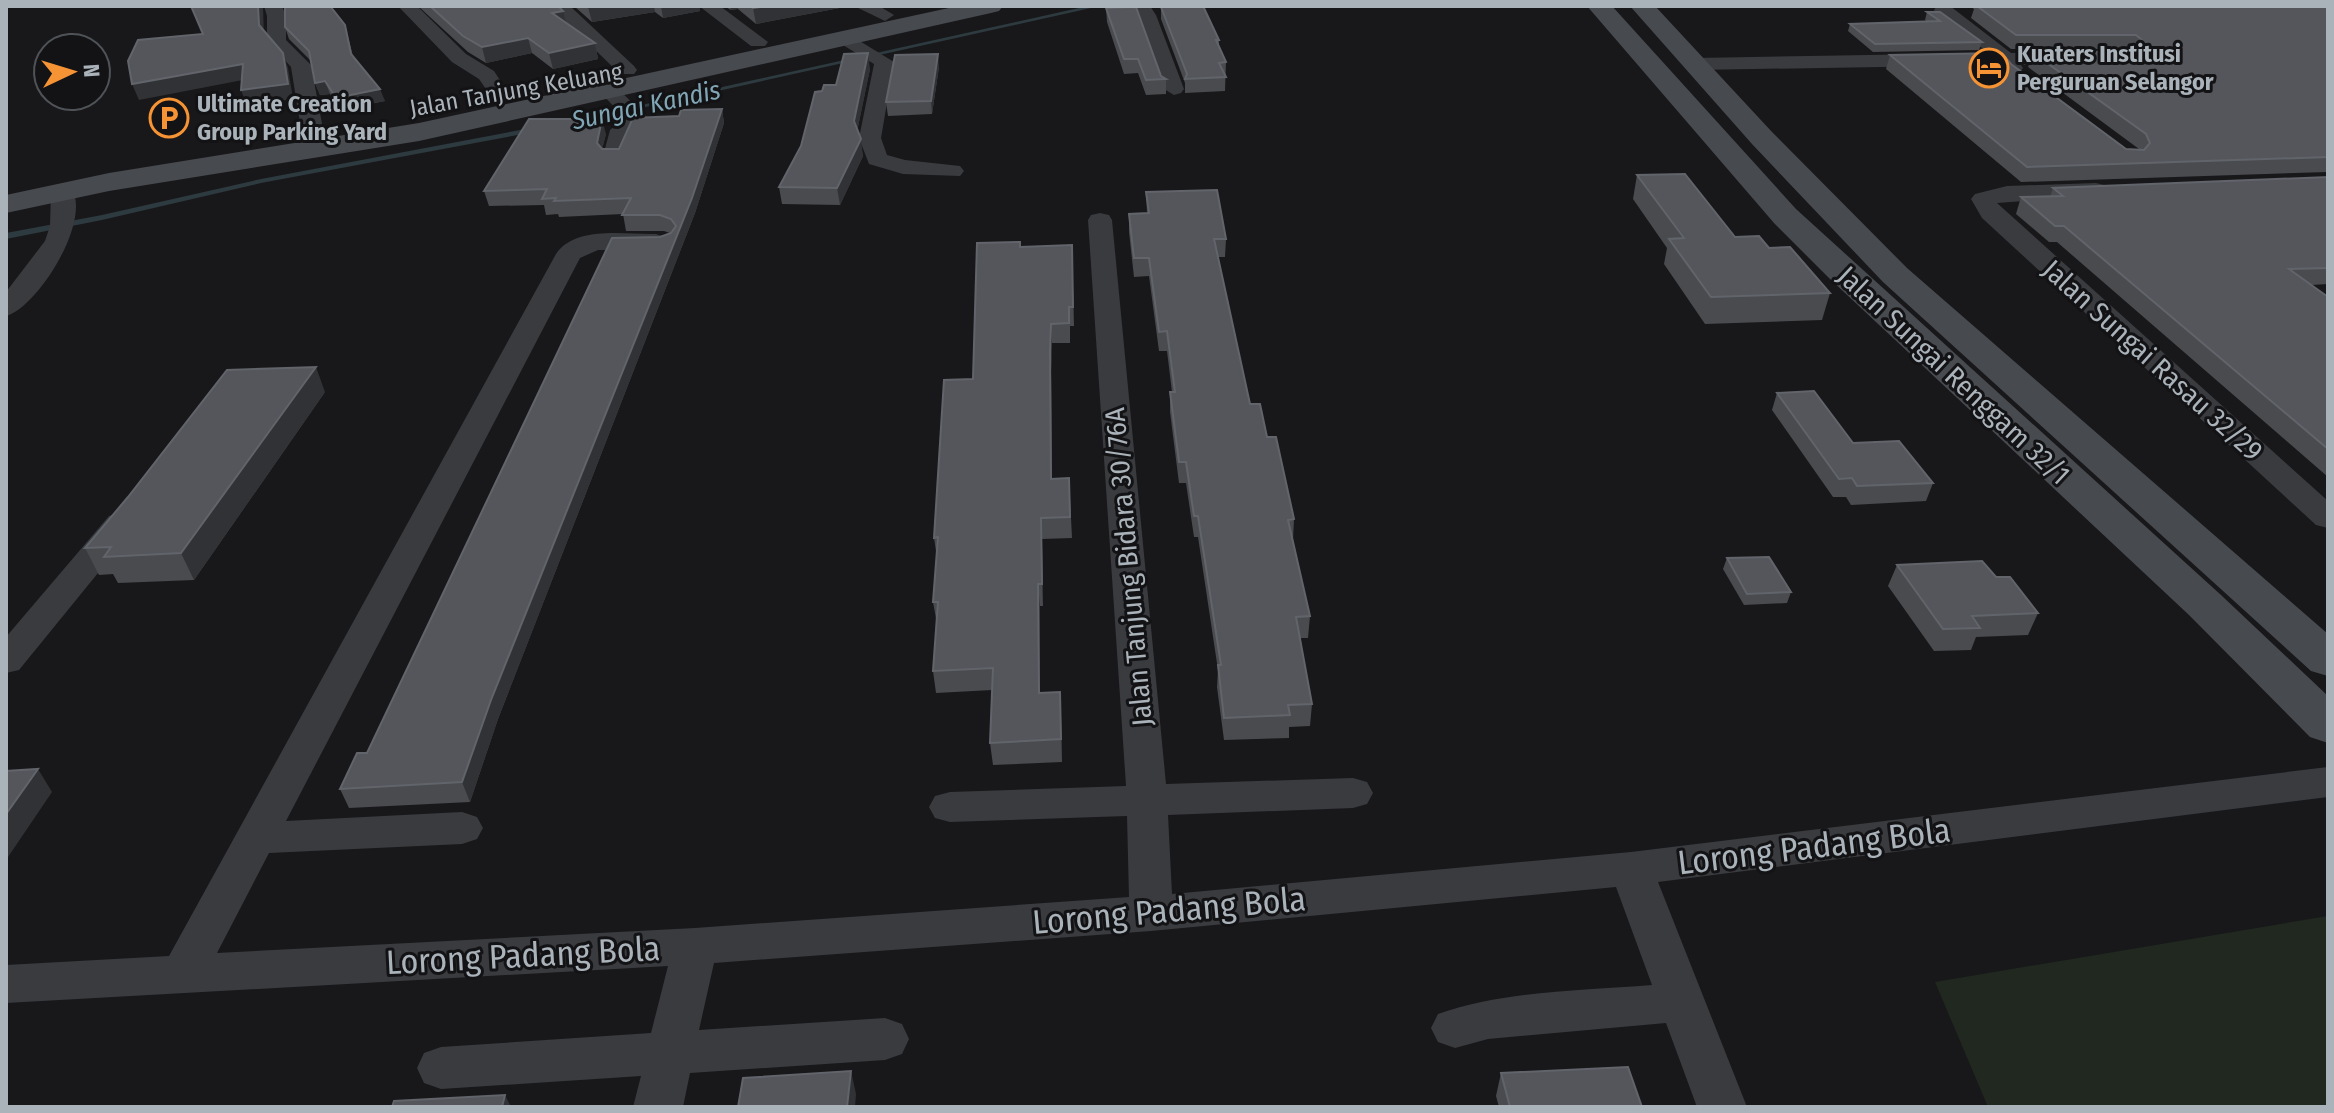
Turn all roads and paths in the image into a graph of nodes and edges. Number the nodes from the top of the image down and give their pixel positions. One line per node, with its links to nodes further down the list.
1 (273, 6): 21 (street)
2 (407, 6): 20 (street)
3 (559, 6): 19 (street)
4 (708, 6): 13 (street)
5 (925, 6): 10 (main road, Jalan Tanjung Keluang)
6 (991, 6): 12 (main road, Jalan Tanjung Keluang)
7 (1140, 6): 18 (street)
8 (1599, 6): 32 (main road, Jalan Sungai Renggam 32/1)
9 (1642, 6): 16 (main road, Jalan Sungai Renggam 32/1)
10 (874, 10): 13 (main road, Jalan Tanjung Keluang)
11 (1943, 10): 15 (street)
12 (851, 41): 19 (main road, Jalan Tanjung Keluang); 23 (street)
13 (758, 42): 19 (main road, Jalan Tanjung Keluang)
14 (2095, 57): 15 (street)
15 (2008, 60): 16 (street); 17 (street)
16 (1695, 64): 31 (main road, Jalan Sungai Renggam 32/1)
17 (2028, 82)
18 (1174, 89)
19 (622, 93): 20 (main road, Jalan Tanjung Keluang); 22 (street)
20 (508, 102): 21 (main road, Jalan Tanjung Keluang); 24 (main road, Jalan Tanjung Keluang)
21 (312, 129): 24 (main road, Jalan Tanjung Keluang)
22 (614, 156)
23 (952, 171)
24 (109, 182): 27 (main road, Jalan Tanjung Keluang)
25 (2114, 190): 34 (street, Jalan Sungai Rasau 32/29)
26 (6, 204): 27 (main road, Jalan Tanjung Keluang)
27 (64, 215): 30 (street)
28 (1100, 220): 40 (street, Jalan Tanjung Bidara 30/76A)
29 (663, 242): 43 (street)
30 (6, 308)
31 (2003, 370): 32 (main road); 35 (main road, Jalan Sungai Renggam 32/1)
32 (1952, 373): 37 (main road, Jalan Sungai Renggam 32/1)
33 (137, 502): 36 (street)
34 (2328, 518)
35 (2328, 660)
36 (6, 661)
37 (2328, 725)
38 (2328, 782): 44 (street, Lorong Padang Bola)
39 (1353, 793): 40 (street)
40 (1147, 800): 41 (street); 45 (street, Jalan Tanjung Bidara 30/76A)
41 (950, 807)
42 (462, 828): 43 (street)
43 (259, 838): 47 (street)
44 (1631, 869): 45 (street, Lorong Padang Bola); 49 (street)
45 (1151, 913): 46 (street, Lorong Padang Bola)
46 (695, 946): 47 (street, Lorong Padang Bola); 52 (street)
47 (183, 974): 48 (street, Lorong Padang Bola)
48 (6, 984)
49 (1682, 1002): 50 (street); 55 (street)
50 (1455, 1028)
51 (885, 1039): 52 (street)
52 (670, 1055): 53 (street); 54 (street)
53 (441, 1068)
54 (658, 1107)
55 (1722, 1107)

